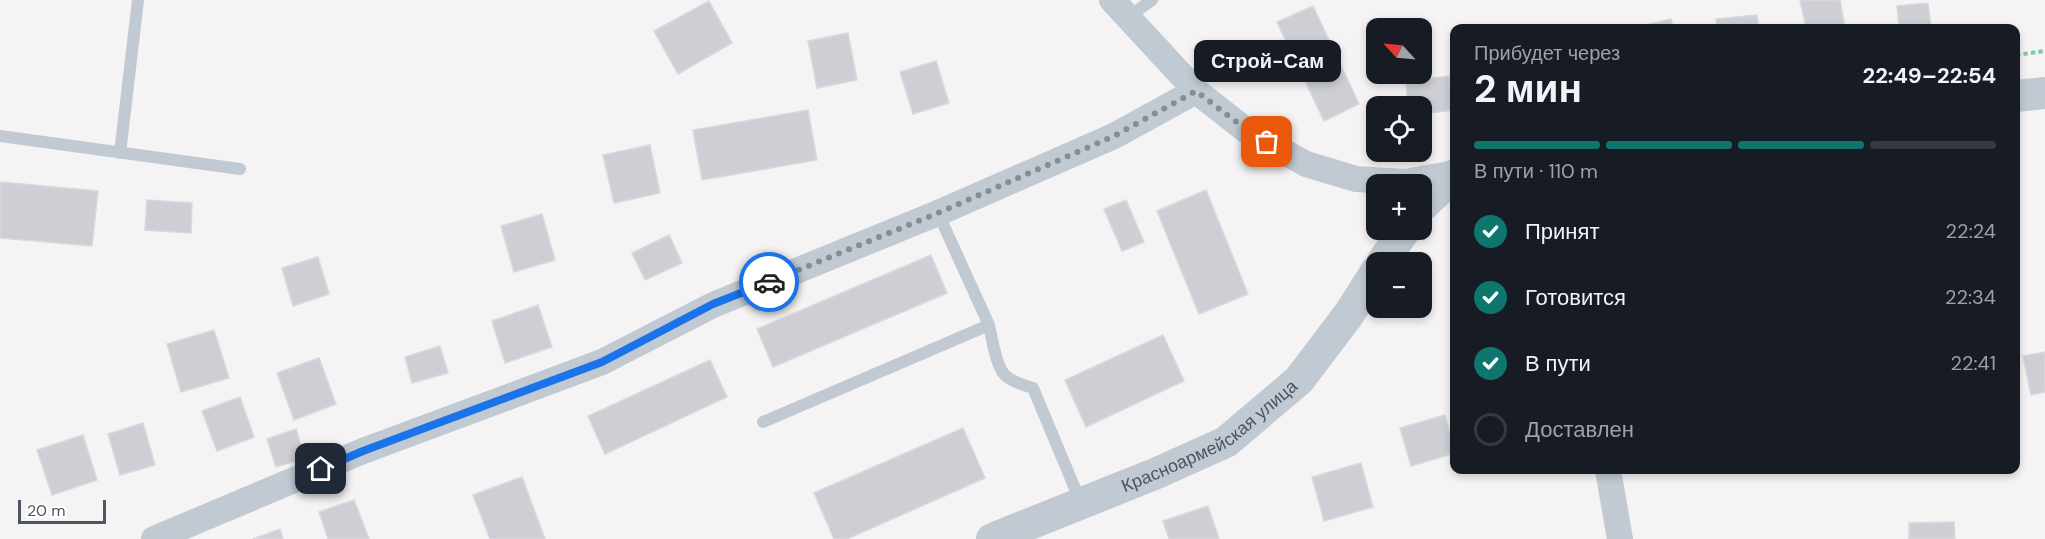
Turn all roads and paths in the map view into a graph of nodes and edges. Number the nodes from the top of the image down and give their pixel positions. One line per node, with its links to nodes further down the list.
1 (138, 0): 10 (lane)
2 (1152, 0): 3 (lane)
3 (1120, 8): 6 (street)
4 (2045, 51): 5 (path)
5 (2020, 54)
6 (1196, 91): 12 (street); 15 (street)
7 (2045, 93): 8 (street)
8 (2020, 96)
9 (0, 136): 10 (lane)
10 (120, 153): 11 (lane)
11 (240, 169)
12 (1450, 175)
13 (1450, 179): 14 (street)
14 (1432, 196)
15 (938, 213): 17 (lane); 21 (street)
16 (1366, 287): 20 (street, Красноармейская улица)
17 (989, 325): 18 (lane); 20 (lane)
18 (763, 422)
19 (1609, 474): 23 (street)
20 (1081, 503): 22 (street, Красноармейская улица)
21 (154, 539)
22 (992, 539)
23 (1620, 539)

